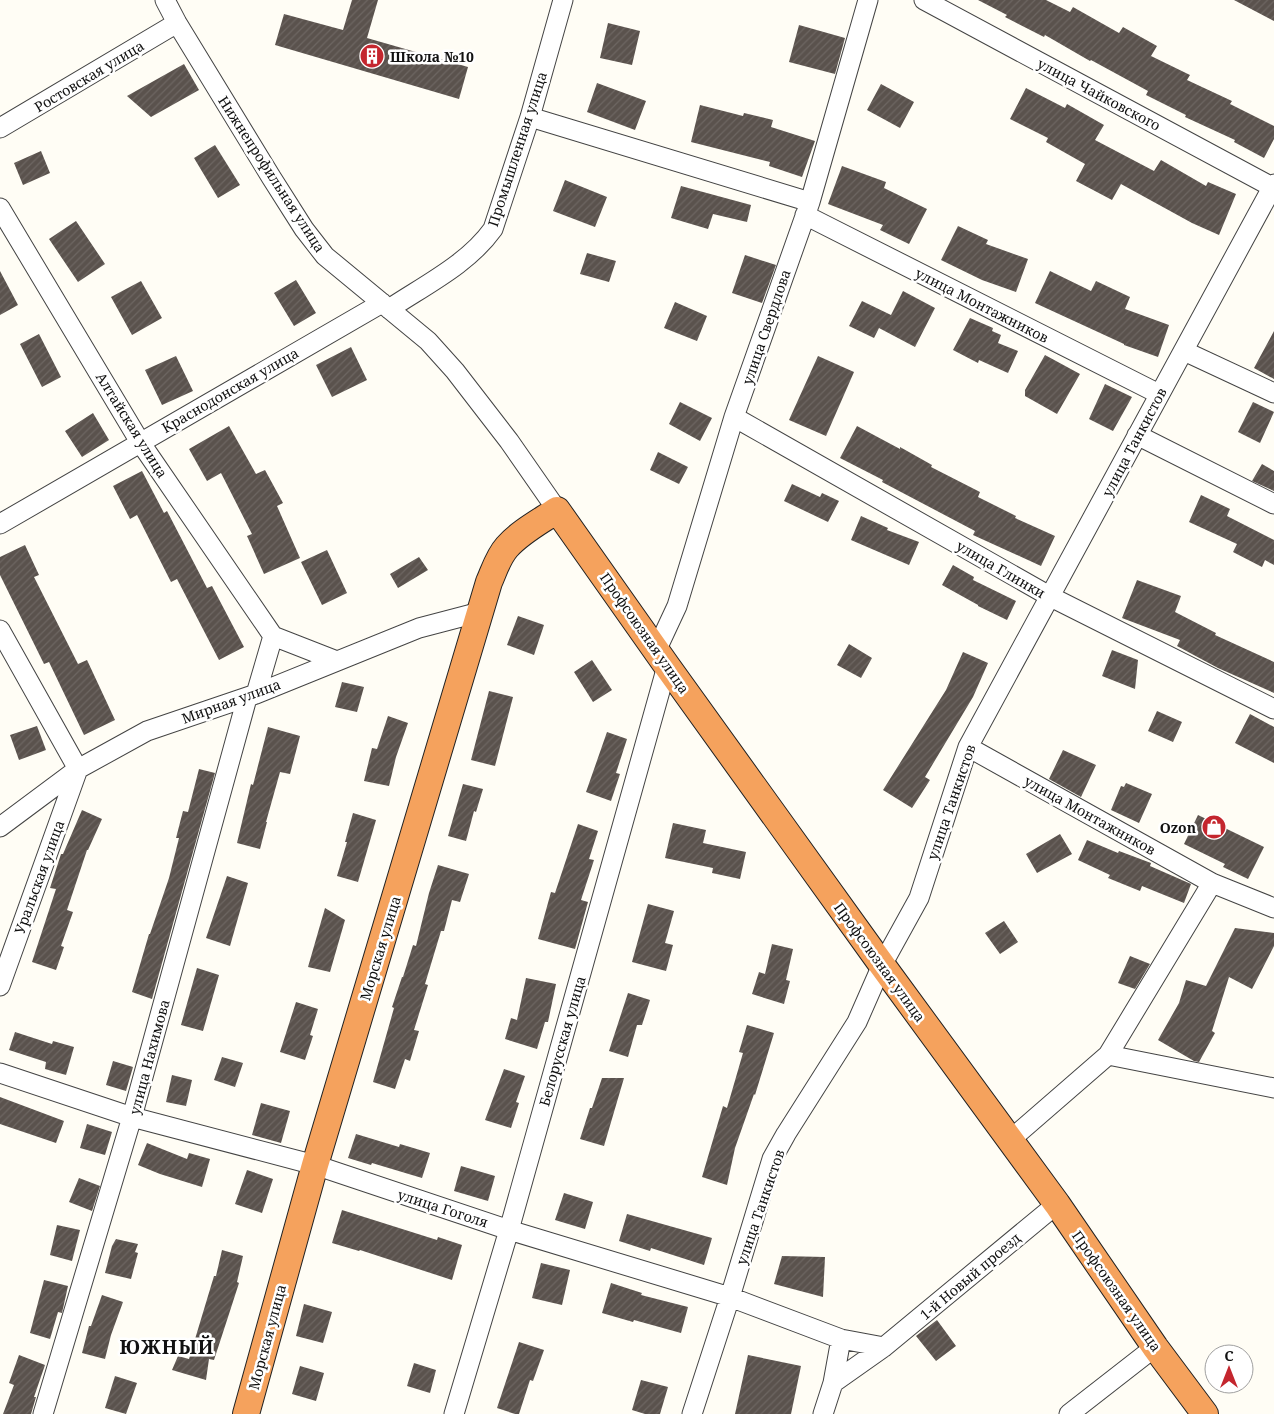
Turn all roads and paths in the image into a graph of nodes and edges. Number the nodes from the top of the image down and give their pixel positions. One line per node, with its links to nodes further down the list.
1 (563, 0): 6 (street, Промышленная улица)
2 (868, 0): 10 (street, улица Свердлова)
3 (924, 0): 8 (street, улица Чайковского)
4 (166, 1): 5 (street, Нижнепрофильная улица)
5 (177, 23): 7 (street, Ростовская улица); 11 (street, Нижнепрофильная улица)
6 (530, 117): 10 (street, улица Монтажников); 11 (street, Промышленная улица)
7 (0, 128)
8 (1273, 187): 12 (street, улица Танкистов)
9 (0, 208): 17 (street, Алтайская улица)
10 (807, 209): 14 (street, улица Монтажников); 15 (street, улица Свердлова)
11 (386, 306): 17 (street, Краснодонская улица); 19 (street, Нижнепрофильная улица)
12 (1184, 351): 13 (street); 14 (street, улица Танкистов)
13 (1274, 393)
14 (1159, 394): 16 (street, улица Танкистов)
15 (734, 417): 21 (street, улица Глинки); 25 (street, улица Свердлова)
16 (1136, 435): 18 (street); 21 (street, улица Танкистов)
17 (140, 442): 20 (street, Краснодонская улица); 24 (street, Алтайская улица)
18 (1274, 504)
19 (557, 510): 22 (highway, Морская улица); 25 (highway, Профсоюзная улица)
20 (0, 524)
21 (1051, 597): 28 (street, улица Глинки); 29 (street, улица Танкистов)
22 (480, 612): 26 (street, Мирная улица); 41 (highway, Морская улица)
23 (0, 630): 30 (street)
24 (273, 636): 26 (street); 27 (street, улица Нахимова)
25 (662, 659): 34 (highway, Профсоюзная улица); 43 (street, Белорусская улица)
26 (337, 661): 27 (street, Мирная улица)
27 (252, 696): 30 (street, Мирная улица); 39 (street, улица Нахимова)
28 (1274, 708)
29 (968, 747): 32 (street, улица Монтажников); 34 (street, улица Танкистов)
30 (78, 769): 31 (street, Мирная улица); 35 (street, Уральская улица)
31 (0, 827)
32 (1212, 883): 33 (street, улица Монтажников); 36 (street)
33 (1274, 908)
34 (882, 966): 40 (highway, Профсоюзная улица); 44 (street, улица Танкистов)
35 (0, 986)
36 (1108, 1055): 38 (street); 40 (street)
37 (0, 1073): 39 (street, улица Гоголя)
38 (1274, 1088)
39 (132, 1117): 41 (street, улица Гоголя); 49 (street, улица Нахимова)
40 (1009, 1141): 42 (highway, Профсоюзная улица)
41 (315, 1165): 43 (street, улица Гоголя); 50 (highway, Морская улица)
42 (1057, 1204): 46 (highway, Профсоюзная улица); 47 (street, 1-й Новый проезд)
43 (509, 1230): 44 (street, улица Гоголя); 51 (street, Белорусская улица)
44 (730, 1297): 45 (street, улица Гоголя); 52 (street, улица Танкистов)
45 (841, 1339): 47 (street, улица Гоголя); 48 (street)
46 (1155, 1347): 54 (street); 55 (highway, Профсоюзная улица)
47 (884, 1348): 48 (street, 1-й Новый проезд)
48 (833, 1383): 53 (street)
49 (43, 1414)
50 (246, 1414)
51 (454, 1414)
52 (692, 1414)
53 (823, 1414)
54 (1069, 1414)
55 (1205, 1414)

